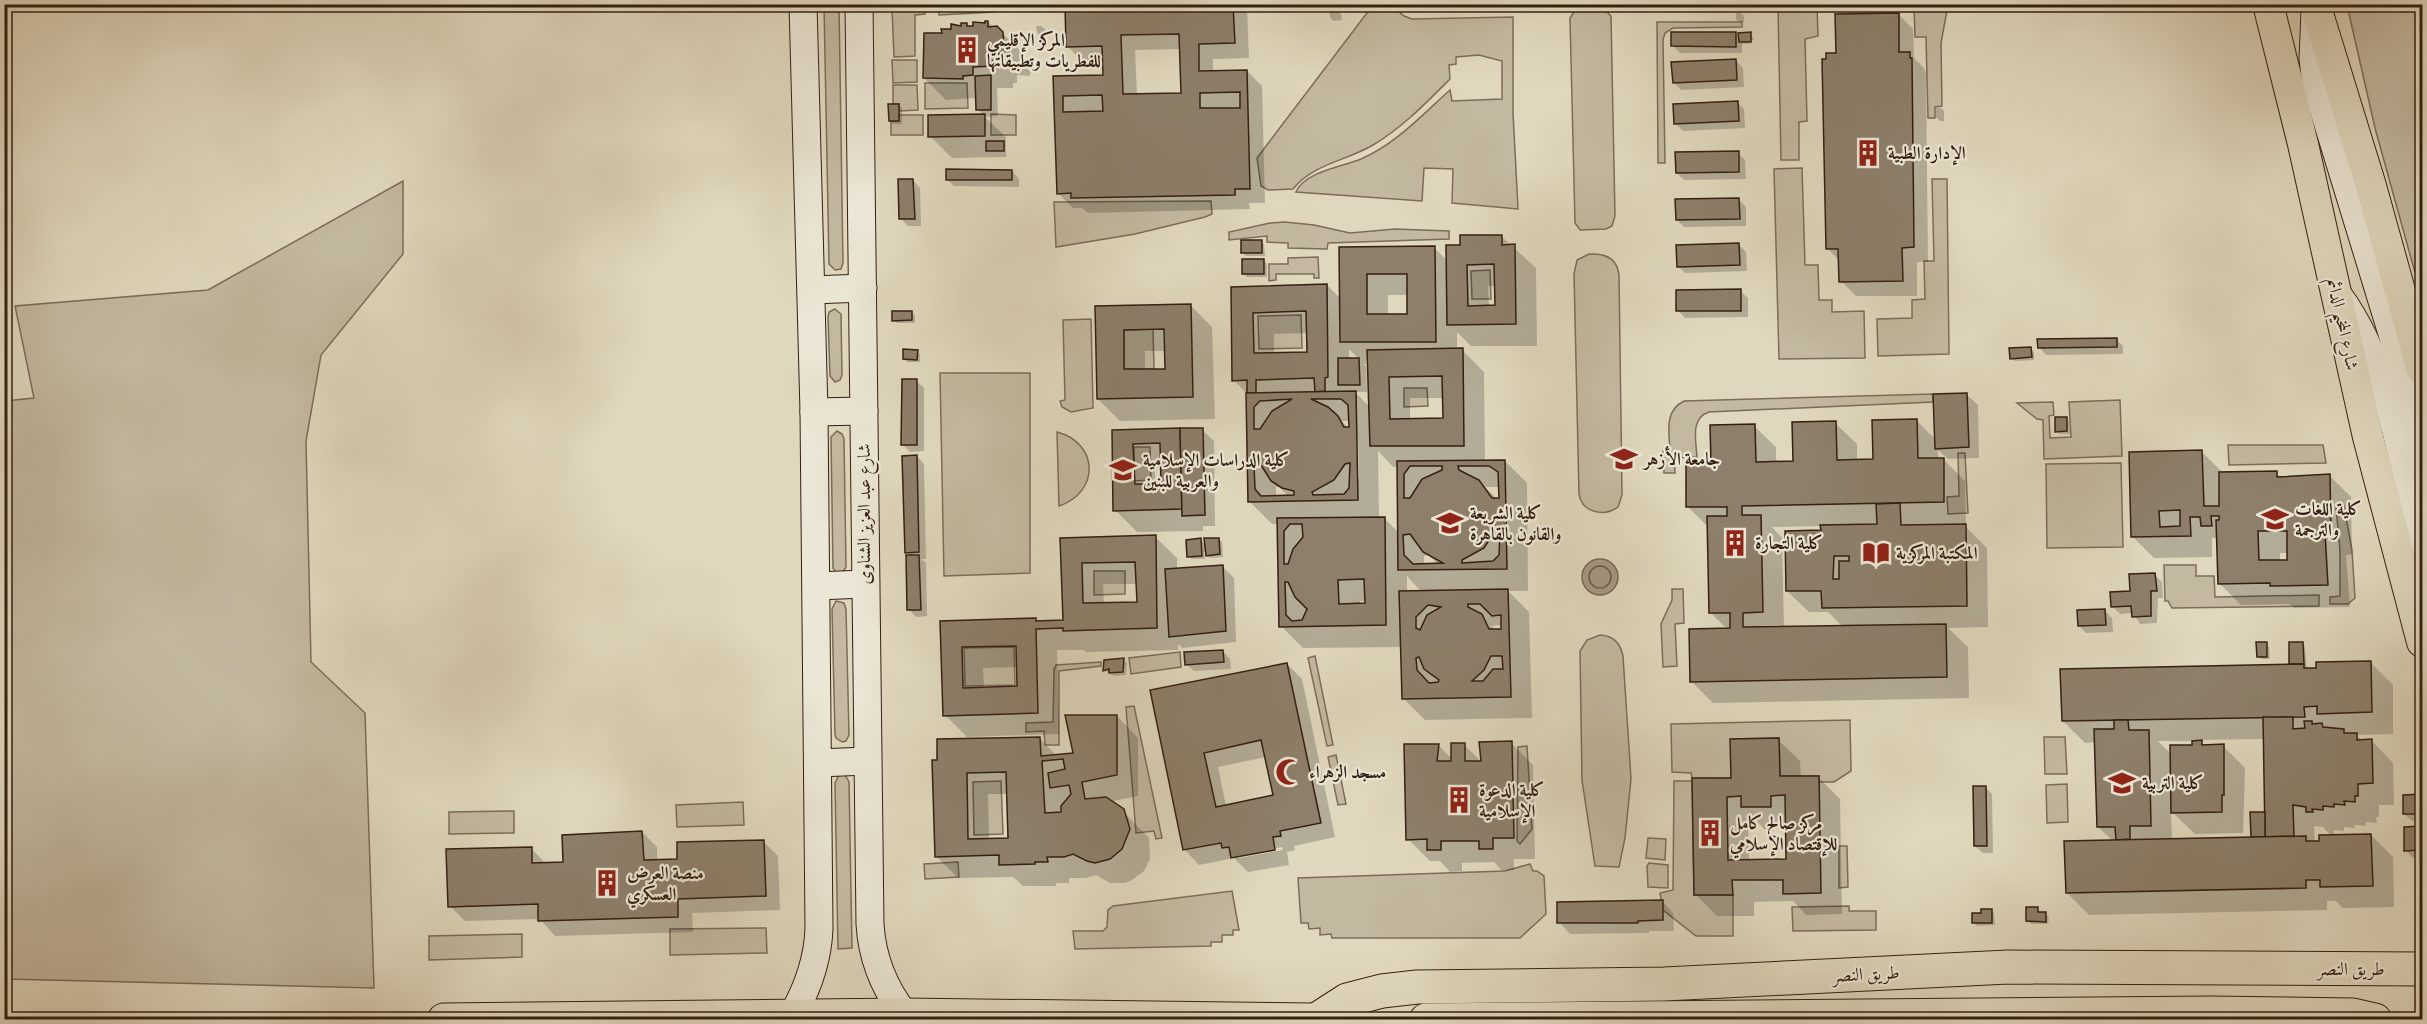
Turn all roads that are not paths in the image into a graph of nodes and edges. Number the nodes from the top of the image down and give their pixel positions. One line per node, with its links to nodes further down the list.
1 (803, 4): 6 (street)
2 (859, 4): 5 (street, شارع عبد العزيز الشناوى)
3 (2268, 4): 7 (main road, شارع المخيم الدائم)
4 (2315, 5): 8 (main road); 11 (street)
5 (863, 288): 6 (street); 9 (street, شارع عبد العزيز الشناوى)
6 (812, 290): 10 (street)
7 (2337, 292): 12 (street); 15 (main road, شارع المخيم الدائم)
8 (2422, 370)
9 (864, 411): 10 (street); 13 (street, شارع عبد العزيز الشناوى)
10 (814, 412): 14 (street)
11 (2422, 444)
12 (2422, 543)
13 (864, 585): 14 (street); 16 (street, شارع عبد العزيز الشناوى)
14 (817, 586): 17 (street)
15 (2422, 642)
16 (867, 761): 17 (street); 19 (street, شارع عبد العزيز الشناوى)
17 (818, 763): 20 (street)
18 (2421, 967): 22 (highway, طريق النصر)
19 (905, 1015): 20 (highway, طريق النصر); 22 (highway, طريق النصر)
20 (792, 1016): 21 (highway, طريق النصر)
21 (444, 1020)
22 (1314, 1020)
23 (1426, 1020): 24 (highway)
24 (2376, 1020)

